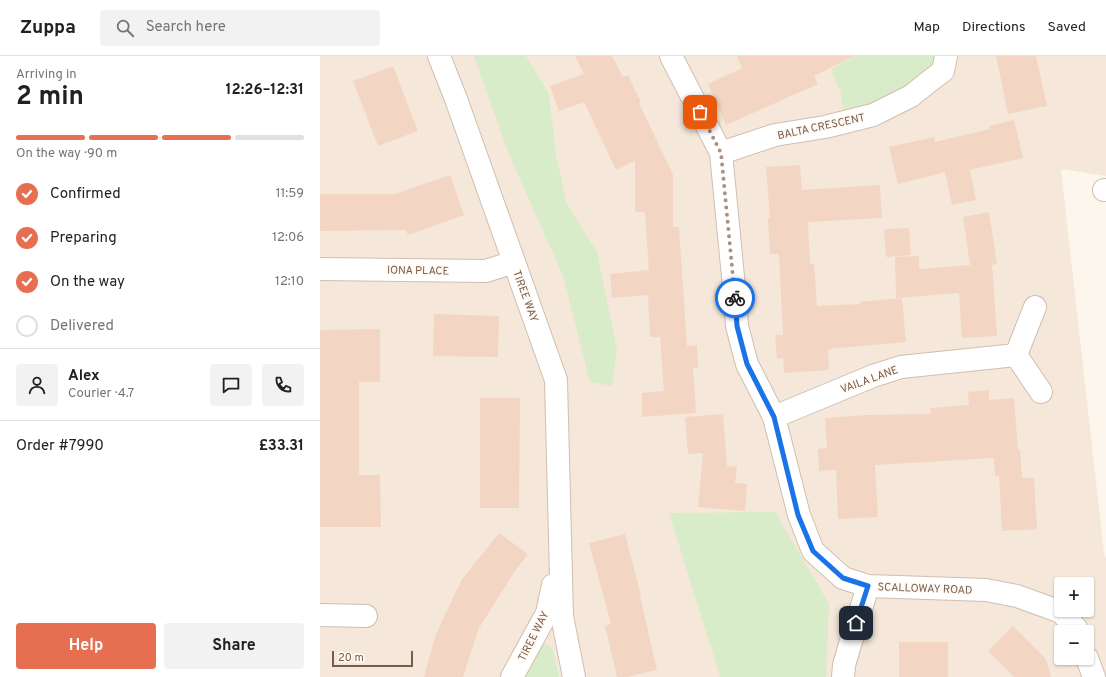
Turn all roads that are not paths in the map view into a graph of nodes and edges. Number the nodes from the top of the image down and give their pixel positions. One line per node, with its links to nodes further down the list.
1 (439, 56): 5 (street, TIREE WAY)
2 (671, 56): 4 (street, SCALLOWAY ROAD)
3 (946, 56): 4 (street, BALTA CRESCENT)
4 (721, 153): 10 (street, SCALLOWAY ROAD)
5 (514, 262): 6 (street, IONA PLACE); 11 (street, TIREE WAY)
6 (320, 269)
7 (1035, 307): 8 (street)
8 (1016, 355): 9 (street); 10 (street, VAILA LANE)
9 (1041, 392)
10 (774, 417): 12 (street, SCALLOWAY ROAD)
11 (561, 546): 17 (street, TIREE WAY); 18 (street, TIREE WAY)
12 (868, 586): 15 (street, SCALLOWAY ROAD); 19 (street)
13 (320, 615): 14 (street)
14 (366, 616)
15 (1073, 625)
16 (1090, 665): 20 (street)
17 (512, 677)
18 (574, 677)
19 (843, 677)
20 (1094, 677)

